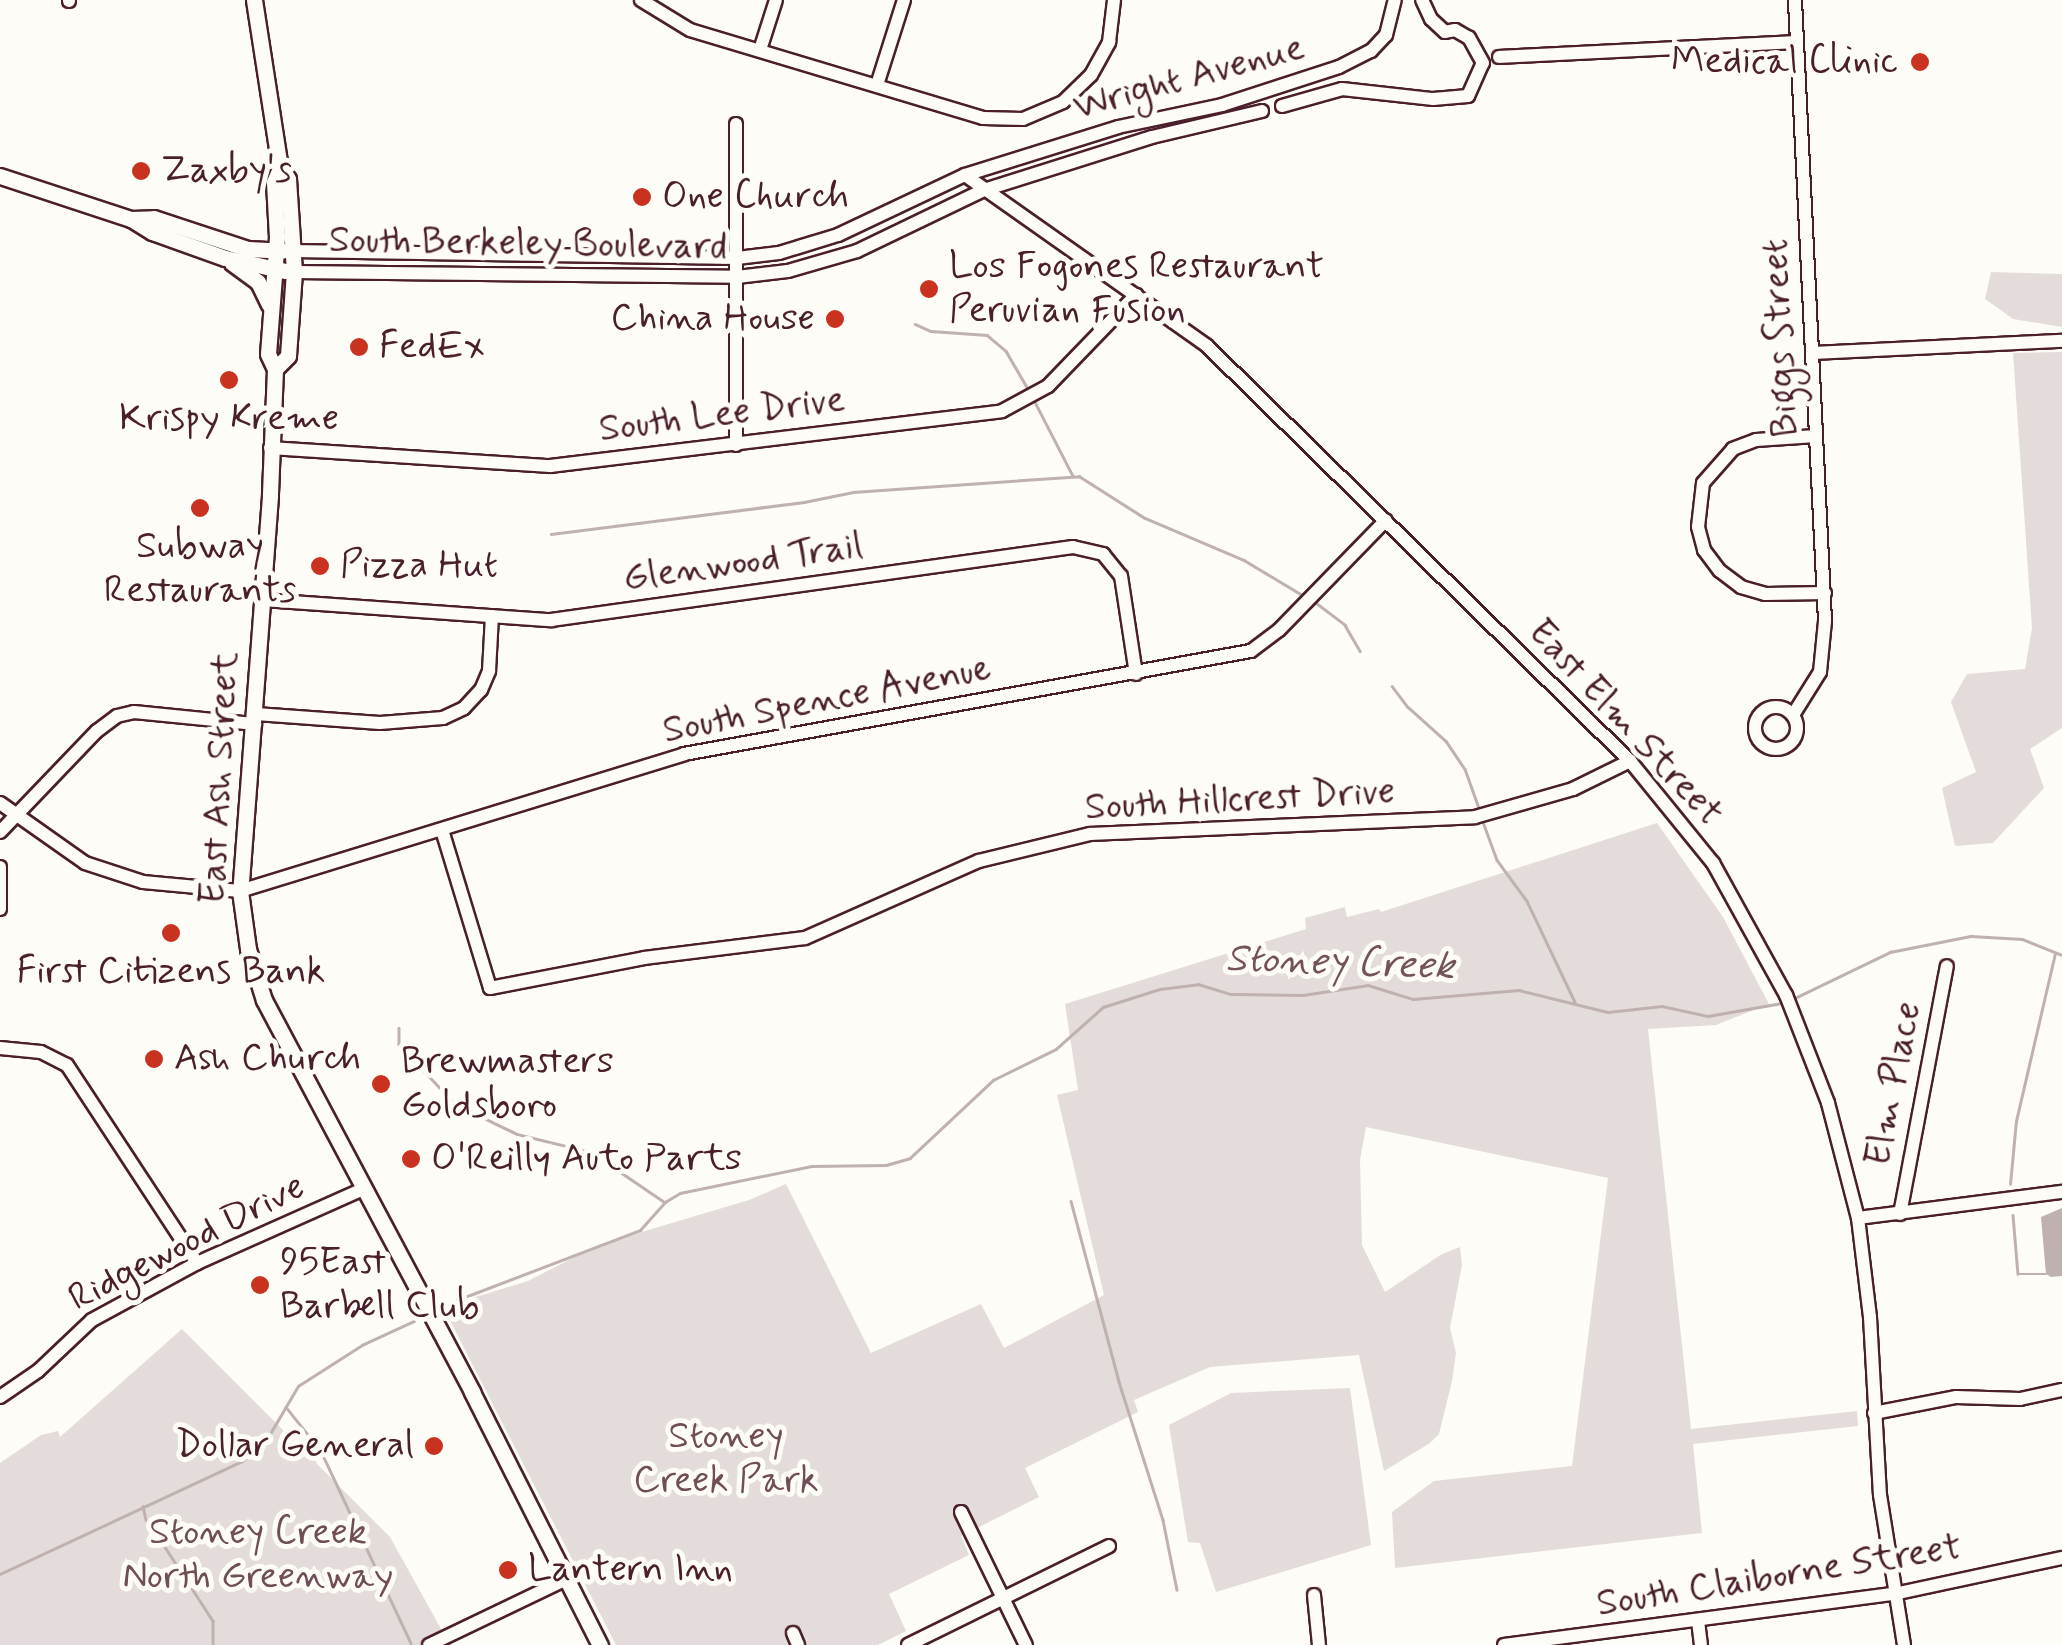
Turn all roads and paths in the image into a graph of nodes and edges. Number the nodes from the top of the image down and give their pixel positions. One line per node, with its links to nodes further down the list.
1 (254, 0): 20 (main road, East Ash Street)
2 (641, 0): 10 (street)
3 (776, 0): 10 (street)
4 (904, 0): 12 (street)
5 (1114, 0): 12 (street)
6 (1395, 0): 16 (street, Wright Avenue)
7 (1422, 0): 13 (street, Wright Avenue)
8 (1794, 0): 9 (street, Biggs Street)
9 (1796, 42): 11 (street); 29 (street, Biggs Street)
10 (760, 50): 12 (street)
11 (1499, 57)
12 (877, 86)
13 (1282, 106)
14 (1262, 111): 18 (street, Wright Avenue)
15 (736, 124): 22 (street)
16 (965, 175): 18 (street, East Elm Street); 22 (street, South Berkeley Boulevard)
17 (0, 176): 19 (main road)
18 (984, 190): 25 (street, South Berkeley Boulevard); 26 (street, East Elm Street)
19 (131, 219): 20 (main road); 21 (main road)
20 (284, 251): 22 (street, South Berkeley Boulevard); 23 (main road, East Ash Street); 24 (main road, East Ash Street)
21 (225, 258): 23 (main road); 27 (main road)
22 (737, 258): 25 (street)
23 (275, 270): 24 (main road); 27 (main road, East Ash Street)
24 (294, 272): 25 (street, South Berkeley Boulevard); 30 (main road, East Ash Street)
25 (737, 277): 32 (street)
26 (1136, 295): 32 (street, South Lee Drive); 34 (street, East Elm Street)
27 (272, 313): 30 (main road, East Ash Street)
28 (2062, 341): 29 (street)
29 (1814, 354): 31 (street, Biggs Street)
30 (275, 370): 33 (main road, East Ash Street)
31 (1816, 436): 35 (street, Biggs Street); 35 (street)
32 (736, 445): 33 (street, South Lee Drive)
33 (270, 448): 36 (main road, East Ash Street)
34 (1386, 520): 38 (street, South Spence Avenue); 41 (street, East Elm Street)
35 (1825, 592): 39 (street, Biggs Street)
36 (262, 600): 37 (street, Glenwood Trail); 40 (main road, East Ash Street)
37 (492, 616): 38 (street, Glenwood Trail); 40 (street)
38 (1136, 674): 44 (street, South Spence Avenue)
39 (1793, 715)
40 (255, 718): 43 (street); 47 (main road, East Ash Street)
41 (1630, 761): 44 (street, South Hillcrest Drive); 54 (street, East Elm Street)
42 (0, 803): 43 (street)
43 (14, 817): 45 (street); 47 (street)
44 (442, 830): 47 (street, South Spence Avenue)
45 (0, 832)
46 (0, 867): 48 (street)
47 (240, 891): 51 (main road, East Ash Street)
48 (0, 909)
49 (1947, 966): 53 (street, Elm Place)
50 (0, 1048): 55 (street)
51 (362, 1188): 55 (street, Ridgewood Drive); 62 (main road, East Ash Street)
52 (2062, 1192): 53 (street)
53 (1900, 1214): 54 (street)
54 (1858, 1218): 58 (street, East Elm Street)
55 (197, 1263): 57 (street, Ridgewood Drive)
56 (2062, 1390): 58 (street)
57 (0, 1397)
58 (1874, 1413): 63 (street, East Elm Street)
59 (961, 1512): 65 (street)
60 (1109, 1546): 65 (street)
61 (2062, 1558): 63 (street, South Claiborne Street)
62 (569, 1578): 68 (street); 69 (main road, East Ash Street)
63 (1894, 1594): 66 (street, South Claiborne Street); 75 (street, East Elm Street)
64 (1314, 1595): 72 (street)
65 (1002, 1597): 70 (street); 71 (street)
66 (1698, 1622): 67 (street, South Claiborne Street); 74 (street)
67 (1513, 1644): 73 (street, South Claiborne Street)
68 (428, 1645)
69 (600, 1645)
70 (908, 1645)
71 (1026, 1645)
72 (1319, 1645)
73 (1504, 1645)
74 (1701, 1645)
75 (1904, 1645)

